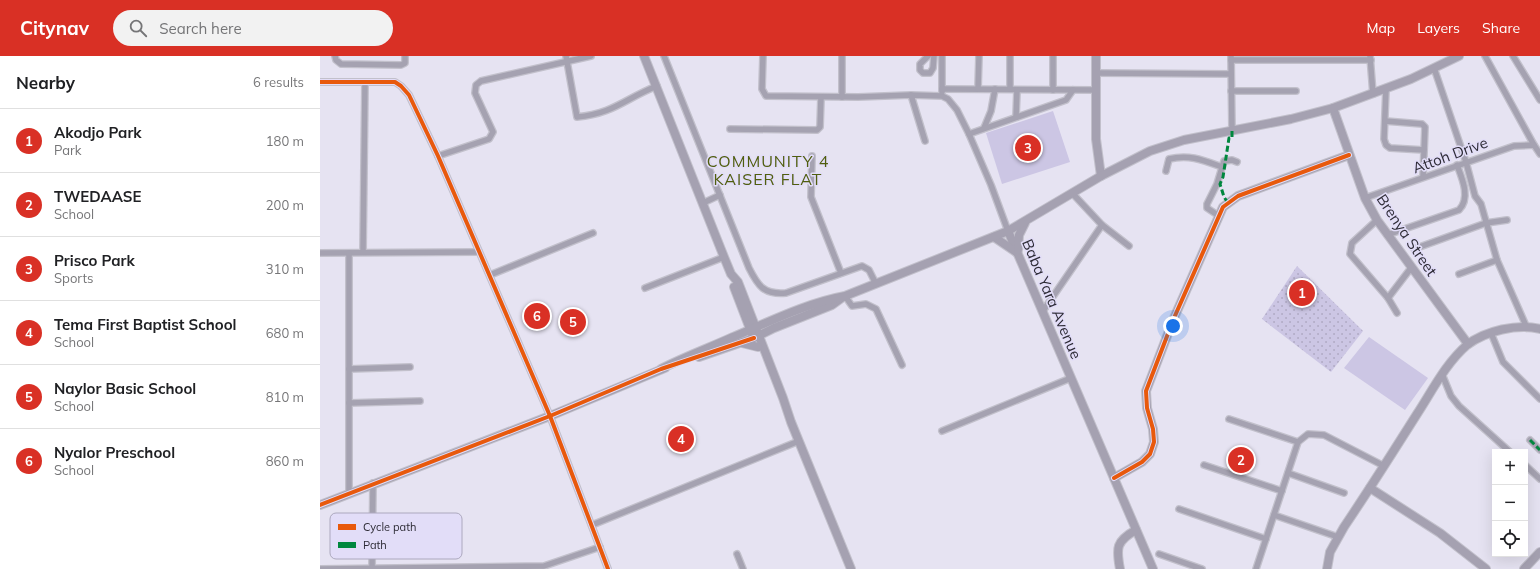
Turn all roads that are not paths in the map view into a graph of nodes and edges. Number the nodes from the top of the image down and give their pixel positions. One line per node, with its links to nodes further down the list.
1 (335, 56): 2 (street)
2 (405, 56)
3 (591, 56): 18 (street)
4 (644, 56): 26 (main road)
5 (664, 56): 66 (street)
6 (763, 56): 41 (street)
7 (842, 56): 42 (street)
8 (928, 56): 9 (street)
9 (934, 56)
10 (942, 56): 27 (street)
11 (979, 56): 28 (street)
12 (1010, 56): 30 (street)
13 (1053, 56): 33 (street)
14 (1096, 56): 22 (main road)
15 (1459, 56): 21 (main road)
16 (1485, 56): 52 (street)
17 (1513, 56): 43 (street)
18 (567, 58): 26 (street); 56 (street)
19 (1231, 58): 20 (street); 23 (street)
20 (1371, 58): 38 (street)
21 (1434, 68): 31 (main road); 59 (street)
22 (1096, 73): 23 (street); 35 (main road)
23 (1231, 74): 36 (street)
24 (320, 82): 25 (street)
25 (365, 82): 56 (street); 81 (street)
26 (656, 86): 68 (main road)
27 (942, 89): 28 (street); 40 (street)
28 (978, 89): 29 (street)
29 (995, 89): 30 (street); 47 (street)
30 (1010, 89): 32 (street)
31 (1386, 89): 38 (main road); 46 (street)
32 (1017, 90): 33 (street); 45 (street)
33 (1053, 90): 34 (street)
34 (1073, 90): 35 (street); 45 (street)
35 (1096, 90): 63 (main road)
36 (1231, 91): 37 (street); 49 (street)
37 (1296, 91)
38 (1373, 94): 44 (main road)
39 (911, 95): 40 (street); 42 (street); 51 (street)
40 (942, 96): 50 (street)
41 (821, 97): 42 (street); 48 (street)
42 (842, 97)
43 (1540, 100)
44 (1333, 108): 49 (main road); 55 (main road, Brenya Street)
45 (1016, 117): 47 (street)
46 (1385, 121): 53 (street); 53 (street)
47 (984, 128): 50 (street)
48 (730, 129)
49 (1232, 130): 63 (main road)
50 (968, 134): 75 (street)
51 (926, 141)
52 (1534, 145): 54 (street); 59 (street, Attoh Drive)
53 (1424, 150): 64 (street)
54 (1540, 154)
55 (1349, 155): 67 (main road, Brenya Street); 69 (main road)
56 (438, 156): 82 (street)
57 (812, 156): 89 (street)
58 (1238, 162): 61 (street)
59 (1466, 162): 60 (street, Attoh Drive); 73 (street)
60 (1456, 165): 64 (street, Attoh Drive); 77 (street)
61 (1222, 167): 62 (street); 69 (street)
62 (1166, 171)
63 (1100, 176): 65 (main road)
64 (1423, 177): 67 (street, Attoh Drive)
65 (1073, 194): 72 (main road); 74 (street)
66 (720, 195): 68 (street); 89 (street)
67 (1365, 198): 70 (main road, Brenya Street)
68 (703, 203): 86 (main road)
69 (1218, 216): 129 (main road)
70 (1377, 220): 77 (main road, Brenya Street); 95 (street)
71 (1507, 220): 73 (street)
72 (1025, 222): 75 (main road); 85 (main road)
73 (1486, 222): 80 (street); 87 (street)
74 (1102, 225): 79 (street); 96 (street)
75 (1008, 231): 78 (main road, Baba Yara Avenue); 85 (main road, Baba Yara Avenue)
76 (593, 233): 91 (street)
77 (1387, 235): 88 (main road, Brenya Street)
78 (994, 237): 85 (main road); 92 (main road, Baba Yara Avenue)
79 (1129, 246)
80 (1414, 250)
81 (363, 252): 82 (street); 84 (street)
82 (479, 252): 91 (street)
83 (320, 253): 84 (street)
84 (349, 253): 110 (street)
85 (1019, 255): 96 (main road, Baba Yara Avenue)
86 (724, 257): 93 (street); 98 (main road)
87 (1497, 260): 90 (street); 100 (street)
88 (1411, 268): 95 (street); 106 (main road, Brenya Street)
89 (841, 273): 92 (street)
90 (1459, 274)
91 (490, 275): 117 (street)
92 (876, 284): 94 (main road, Baba Yara Avenue)
93 (645, 288)
94 (845, 296): 99 (main road, Baba Yara Avenue); 108 (street)
95 (1388, 298): 97 (street)
96 (1043, 311): 113 (main road, Baba Yara Avenue)
97 (1397, 313)
98 (748, 315): 99 (main road); 102 (main road); 104 (main road)
99 (773, 324): 102 (main road, Baba Yara Avenue); 107 (main road)
100 (1527, 328): 101 (main road); 103 (main road)
101 (1540, 329)
102 (755, 333): 104 (main road); 105 (main road); 107 (main road)
103 (1491, 333): 106 (main road); 114 (street)
104 (734, 337): 111 (main road)
105 (742, 343): 107 (main road); 111 (main road)
106 (1468, 344): 112 (main road)
107 (761, 348): 121 (main road)
108 (902, 365)
109 (410, 367): 110 (street)
110 (349, 369): 116 (street)
111 (661, 370): 117 (main road)
112 (1442, 374): 123 (street); 126 (main road)
113 (1071, 378): 119 (street); 129 (main road, Baba Yara Avenue)
114 (1540, 400)
115 (420, 401): 116 (street)
116 (349, 403): 134 (street)
117 (550, 416): 131 (main road); 140 (street)
118 (1229, 419): 122 (street)
119 (942, 431)
120 (1530, 440): 124 (street)
121 (799, 441): 140 (street); 154 (main road)
122 (1298, 442): 126 (street); 128 (street)
123 (1507, 449)
124 (1540, 450)
125 (1204, 465): 133 (street)
126 (1384, 466): 132 (main road)
127 (1528, 468): 130 (street)
128 (1288, 473): 133 (street); 135 (street)
129 (1114, 478): 141 (main road, Baba Yara Avenue)
130 (1540, 478)
131 (373, 483): 134 (main road); 138 (street)
132 (1370, 488): 142 (main road); 161 (main road)
133 (1282, 491): 139 (street)
134 (349, 493): 136 (main road)
135 (1344, 493)
136 (320, 505)
137 (1179, 509): 144 (street)
138 (373, 513)
139 (1274, 515): 142 (street); 144 (street)
140 (592, 525): 145 (street)
141 (1136, 530): 143 (main road, Baba Yara Avenue); 155 (main road)
142 (1338, 537): 160 (main road)
143 (1139, 539): 156 (main road, Baba Yara Avenue); 157 (main road, Baba Yara Avenue)
144 (1266, 539): 159 (street)
145 (600, 547): 151 (street); 152 (street)
146 (1540, 552): 162 (main road)
147 (737, 554): 153 (street)
148 (1159, 554): 158 (street)
149 (320, 568): 150 (street)
150 (372, 568): 151 (street)
151 (496, 568)
152 (608, 569)
153 (743, 569)
154 (851, 569)
155 (1120, 569)
156 (1149, 569)
157 (1153, 569)
158 (1202, 569)
159 (1256, 569)
160 (1327, 569)
161 (1486, 569)
162 (1524, 569)

